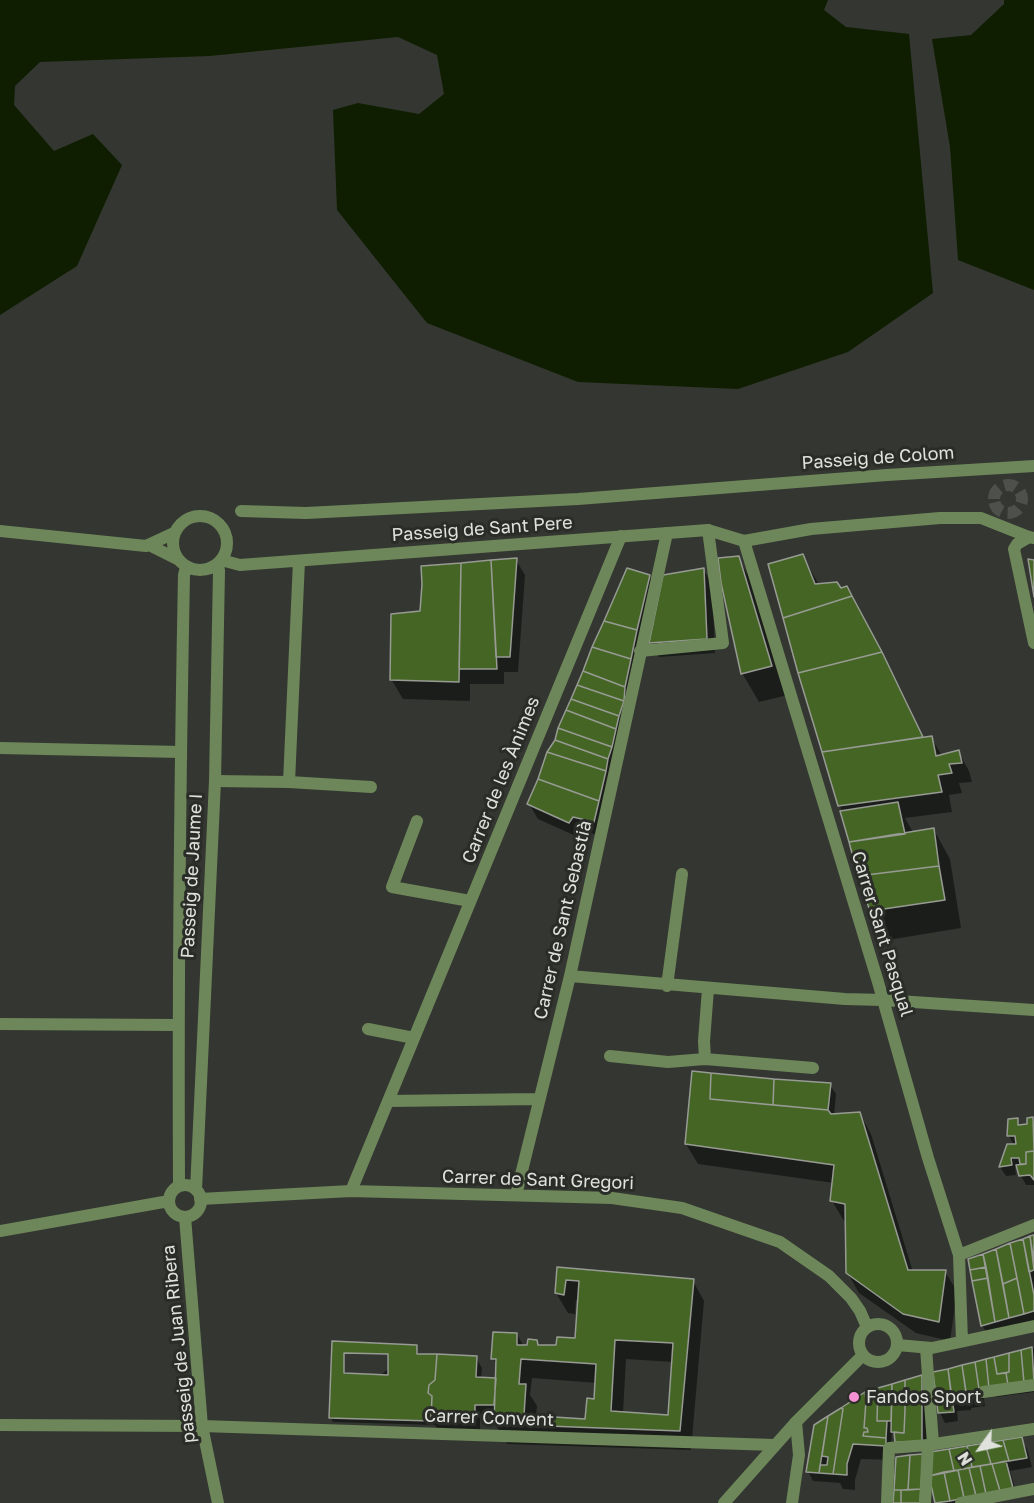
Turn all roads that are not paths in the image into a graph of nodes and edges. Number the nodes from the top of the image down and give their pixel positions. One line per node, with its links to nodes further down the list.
1 (1034, 466): 2 (street, Passeig de Colom)
2 (724, 488): 3 (street, Passeig de Sant Pere)
3 (241, 511)
4 (708, 530): 7 (street, Passeig de Sant Pere); 10 (street, Passeig de Sant Pere); 16 (street)
5 (0, 531): 11 (street)
6 (174, 533): 11 (street); 13 (street); 14 (street)
7 (667, 533): 8 (street, Passeig de Sant Pere); 16 (street, Carrer de Sant Sebastià)
8 (621, 536): 12 (street, Passeig de Sant Pere); 24 (street, Carrer de les Ànimes)
9 (1031, 538): 10 (street); 15 (street)
10 (744, 541): 28 (street, Carrer Sant Pasqual)
11 (149, 545): 14 (street)
12 (299, 561): 13 (street, Passeig de Sant Pere); 20 (street)
13 (220, 562): 14 (street); 19 (street, Passeig de Jaume I)
14 (182, 563): 18 (street, Passeig de Jaume I)
15 (1034, 643)
16 (640, 651): 25 (street, Carrer de Sant Sebastià)
17 (0, 748): 18 (street)
18 (181, 752): 31 (street, Passeig de Jaume I)
19 (215, 780): 20 (street); 41 (street, Passeig de Jaume I)
20 (289, 782): 21 (street)
21 (371, 787)
22 (417, 821): 24 (street)
23 (682, 873): 26 (street)
24 (470, 901): 33 (street, Carrer de les Ànimes)
25 (570, 976): 26 (street); 37 (street, Carrer de Sant Sebastià)
26 (667, 986): 27 (street)
27 (708, 989): 28 (street); 35 (street)
28 (883, 1000): 29 (street); 47 (street, Carrer Sant Pasqual)
29 (1034, 1010)
30 (0, 1023): 31 (street)
31 (178, 1024): 39 (street, Passeig de Jaume I)
32 (368, 1029): 33 (street)
33 (414, 1038): 38 (street, Carrer de les Ànimes)
34 (610, 1056): 35 (street)
35 (705, 1059): 36 (street)
36 (813, 1068)
37 (539, 1100): 38 (street); 42 (street, Carrer de Sant Sebastià)
38 (388, 1101): 40 (street, Carrer de les Ànimes)
39 (179, 1186): 41 (street); 43 (street)
40 (351, 1191): 41 (street, Carrer de Sant Gregori); 42 (street, Carrer de Sant Gregori)
41 (198, 1195): 44 (street)
42 (516, 1196): 49 (street, Carrer de Sant Gregori)
43 (169, 1201): 44 (street); 46 (street)
44 (185, 1217): 58 (street, passeig de Juan Ribera)
45 (1034, 1225): 47 (street)
46 (0, 1231)
47 (959, 1255): 50 (street, Carrer Sant Pasqual)
48 (1034, 1326): 50 (street)
49 (867, 1327): 51 (street); 53 (street)
50 (962, 1341): 52 (street)
51 (897, 1346): 52 (street); 53 (street)
52 (926, 1348): 60 (street)
53 (863, 1355): 56 (street)
54 (1034, 1384): 55 (street)
55 (983, 1392)
56 (796, 1422): 61 (street); 65 (street)
57 (0, 1425): 58 (street, Carrer Convent)
58 (202, 1426): 61 (street, Carrer Convent); 63 (street, passeig de Juan Ribera)
59 (1034, 1429): 60 (street)
60 (931, 1444): 66 (street); 67 (street)
61 (774, 1445): 64 (street)
62 (1034, 1489): 68 (street)
63 (218, 1503)
64 (724, 1503)
65 (792, 1503)
66 (887, 1503)
67 (926, 1503)
68 (961, 1503)

